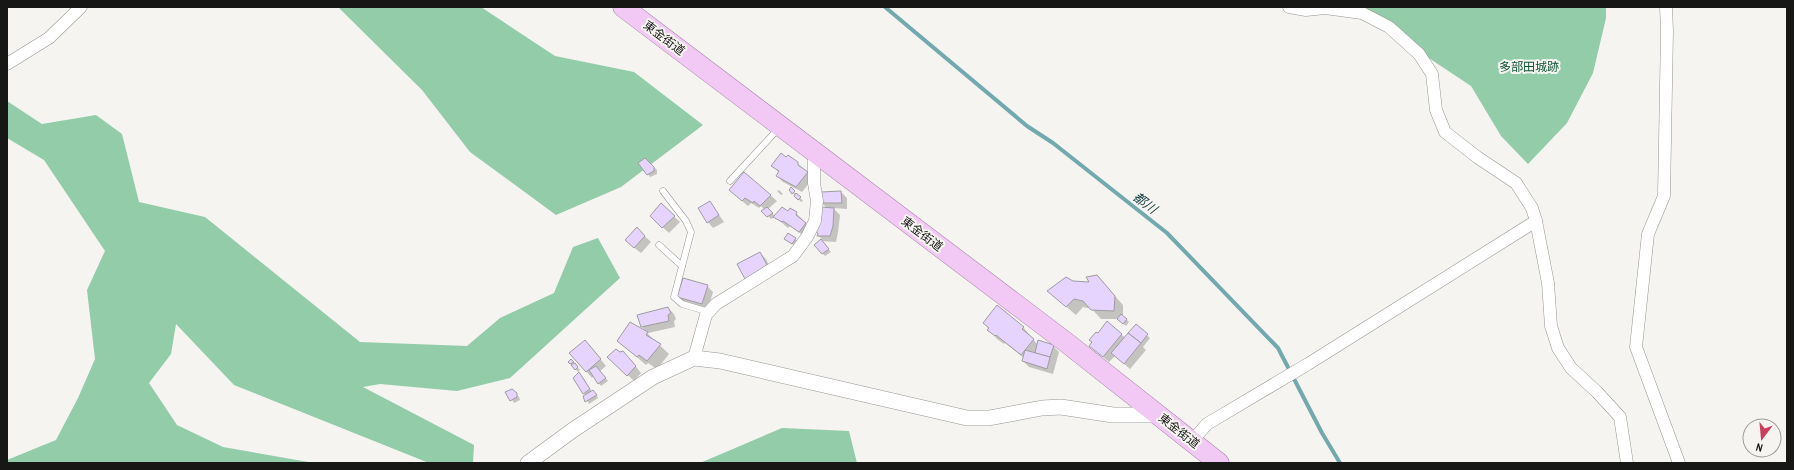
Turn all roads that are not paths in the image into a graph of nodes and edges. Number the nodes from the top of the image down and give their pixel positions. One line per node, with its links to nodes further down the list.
1 (81, 7): 5 (street)
2 (623, 7): 6 (highway, 東金街道)
3 (1289, 7): 10 (street)
4 (1666, 7): 20 (street)
5 (7, 64)
6 (780, 127): 7 (highway, 東金街道); 8 (lane)
7 (814, 152): 13 (street); 15 (highway, 東金街道)
8 (730, 181)
9 (663, 192): 12 (lane)
10 (1536, 221): 16 (street); 19 (street)
11 (659, 245): 12 (lane)
12 (682, 266): 13 (lane)
13 (709, 312): 14 (street)
14 (694, 358): 15 (street); 17 (street)
15 (1158, 414): 16 (highway, 東金街道)
16 (1192, 441): 18 (highway, 東金街道)
17 (528, 463)
18 (1219, 463)
19 (1627, 463)
20 (1679, 463)

